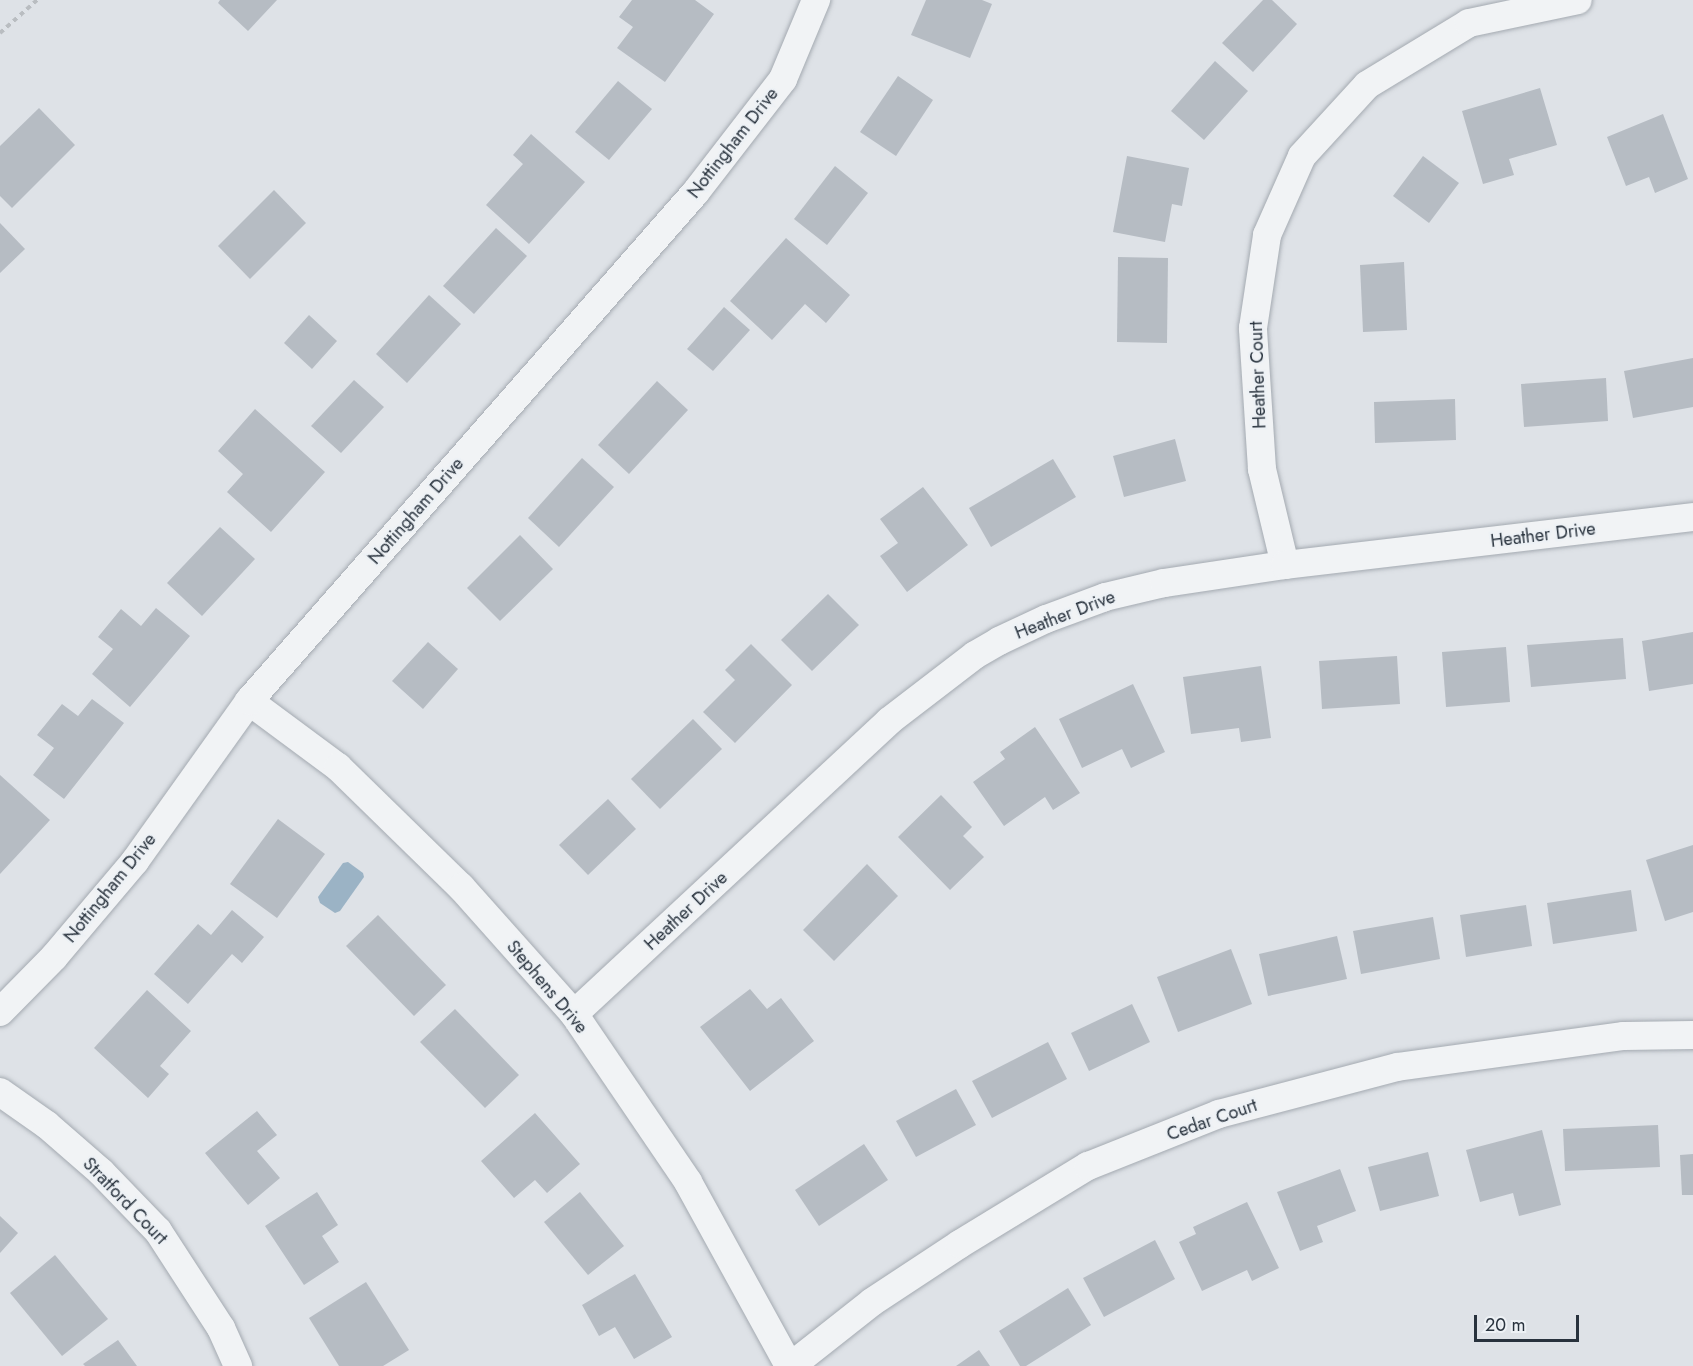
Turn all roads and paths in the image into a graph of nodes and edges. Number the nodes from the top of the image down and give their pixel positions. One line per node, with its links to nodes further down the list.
1 (37, 0): 4 (path)
2 (816, 0): 7 (street, Nottingham Drive)
3 (1578, 0): 6 (street, Heather Court)
4 (0, 33)
5 (1693, 517): 6 (street, Heather Drive)
6 (1286, 565): 9 (street, Heather Drive)
7 (249, 701): 8 (street, Nottingham Drive); 9 (street, Stephens Drive)
8 (0, 1012)
9 (574, 1014): 13 (street, Stephens Drive)
10 (1693, 1035): 13 (street, Cedar Court)
11 (0, 1092): 12 (street, Stratford Court)
12 (238, 1366)
13 (790, 1366)

